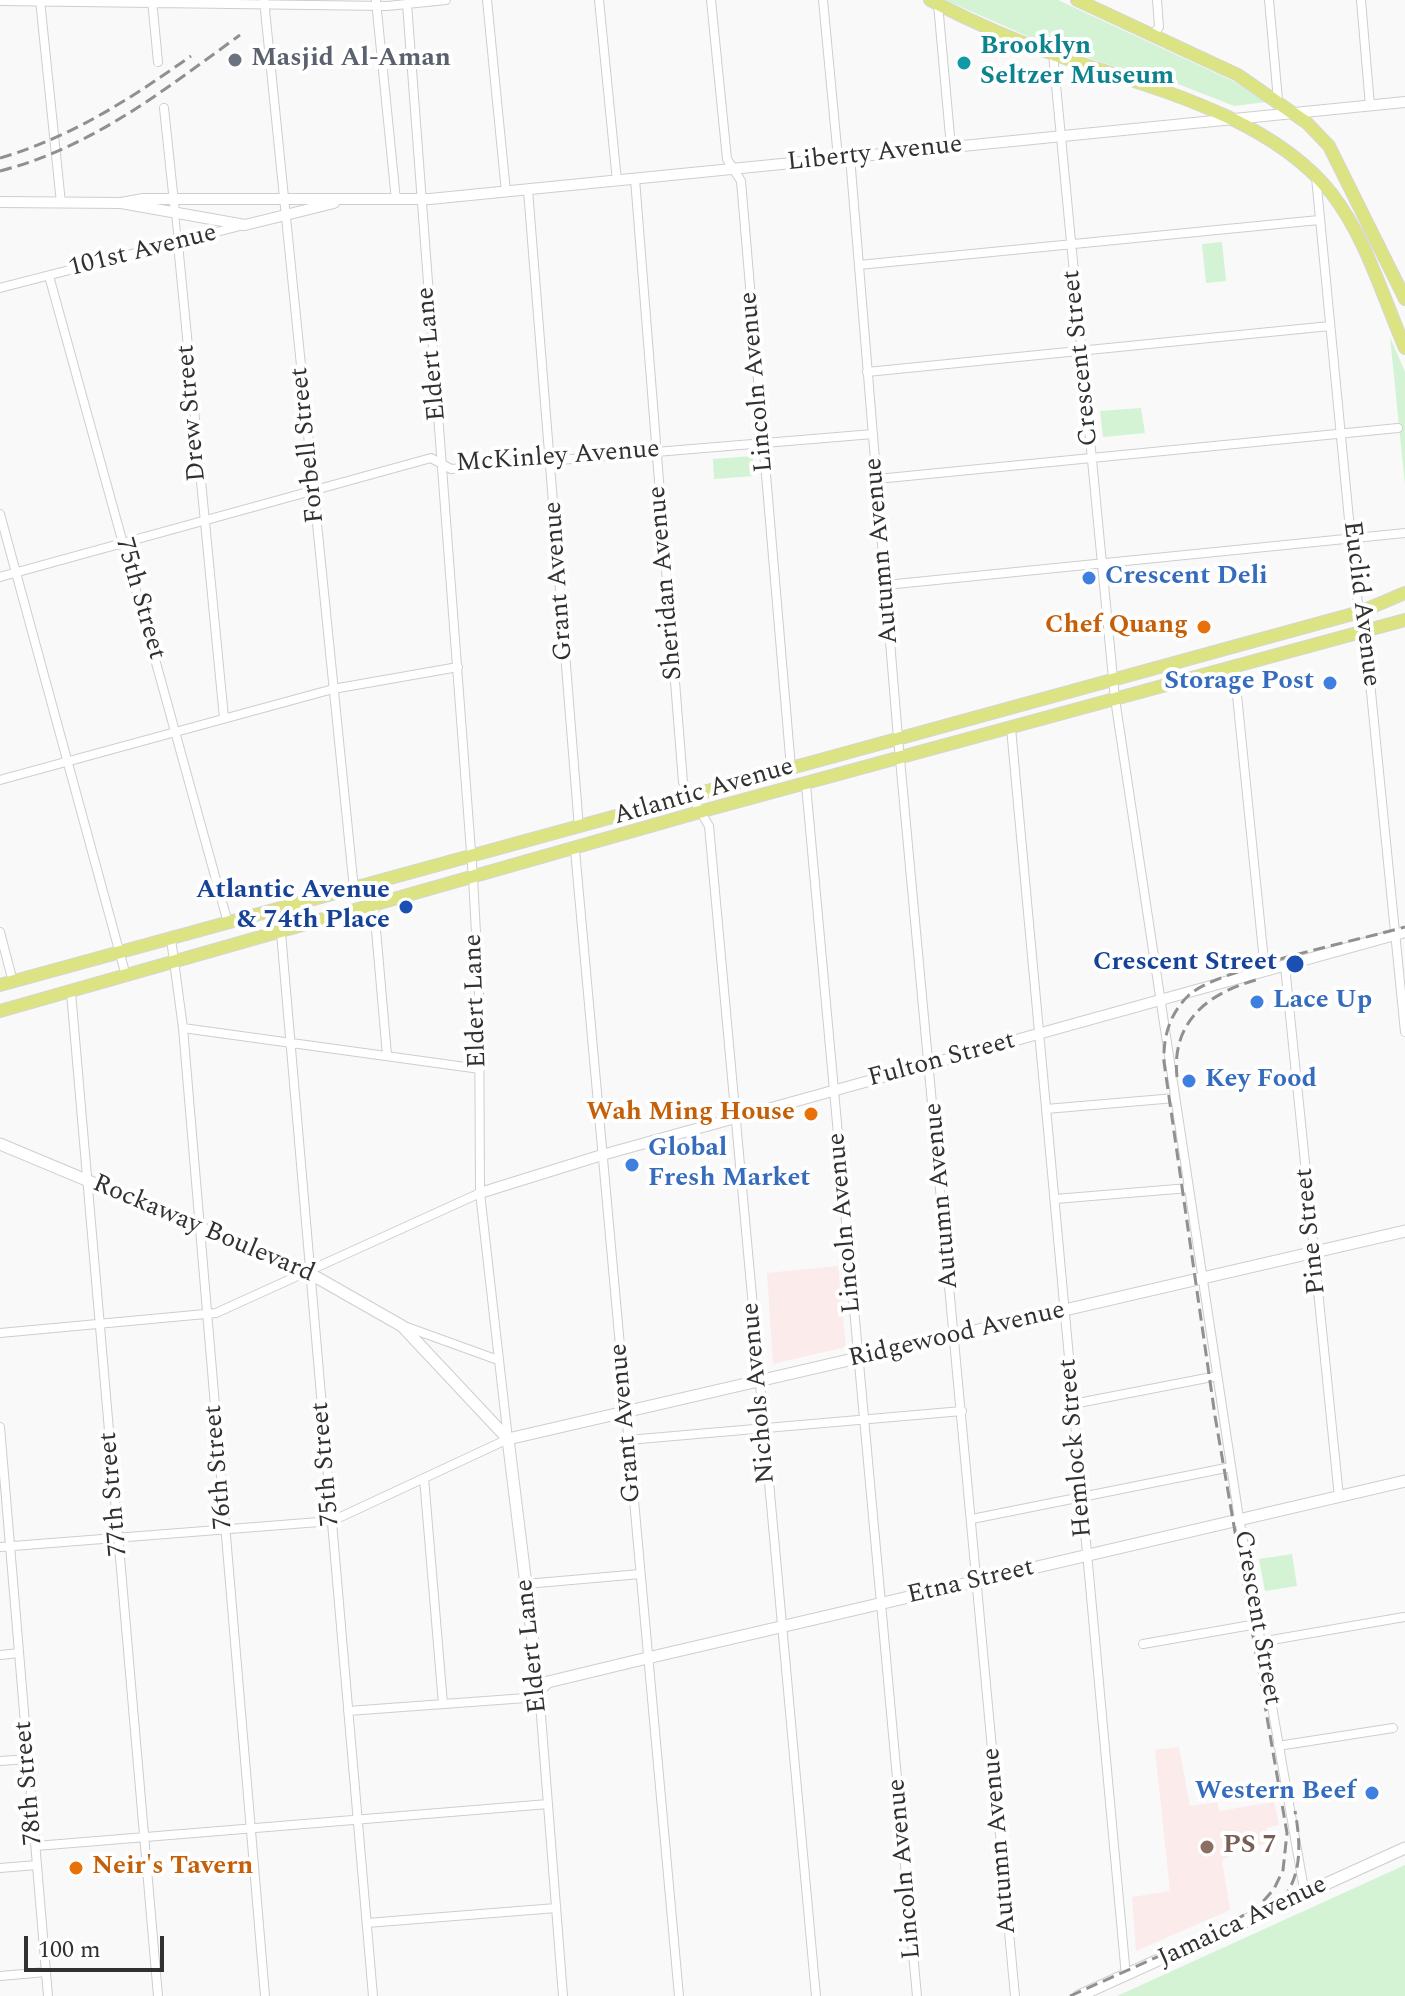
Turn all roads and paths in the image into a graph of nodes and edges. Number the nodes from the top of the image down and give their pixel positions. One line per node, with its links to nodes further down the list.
1 (40, 0): 11 (street); 12 (street); 41 (street)
2 (446, 0): 16 (street)
3 (487, 0): 34 (street)
4 (599, 0): 32 (street)
5 (711, 0): 29 (street, Lincoln Avenue)
6 (823, 0): 28 (street, Autumn Avenue)
7 (1077, 0): 17 (main road)
8 (1157, 0): 17 (street)
9 (1269, 0): 20 (street)
10 (1361, 0): 22 (street)
11 (0, 1)
12 (152, 1): 13 (street); 19 (street)
13 (264, 1): 14 (street); 36 (street, Forbell Street)
14 (376, 2): 16 (street); 37 (street)
15 (934, 2): 18 (main road); 27 (street)
16 (407, 4): 38 (street, Eldert Lane)
17 (1153, 35): 20 (main road)
18 (1053, 54): 25 (main road); 26 (street, Crescent Street)
19 (158, 62)
20 (1278, 100): 24 (main road)
21 (1405, 102): 22 (street, Liberty Avenue)
22 (1370, 106): 24 (street, Liberty Avenue)
23 (164, 108): 35 (street, Drew Street)
24 (1295, 113): 25 (street, Liberty Avenue); 52 (main road)
25 (1227, 119): 26 (street, Liberty Avenue); 30 (main road)
26 (1060, 136): 27 (street, Liberty Avenue); 48 (street, Crescent Street)
27 (951, 147): 28 (street, Liberty Avenue)
28 (844, 157): 29 (street, Liberty Avenue); 49 (street, Autumn Avenue)
29 (734, 169): 31 (street, Liberty Avenue); 60 (street, Lincoln Avenue)
30 (1316, 176): 45 (street, Euclid Avenue); 54 (main road)
31 (635, 179): 32 (street, Liberty Avenue); 61 (street, Sheridan Avenue)
32 (617, 181): 33 (street, Liberty Avenue)
33 (528, 190): 34 (street, Liberty Avenue); 63 (street, Grant Avenue)
34 (506, 192): 38 (street, Liberty Avenue)
35 (173, 199): 36 (street, Liberty Avenue); 42 (street, Liberty Avenue); 43 (street, Drew Street)
36 (284, 199): 39 (street, Liberty Avenue); 44 (street, Forbell Street)
37 (396, 200): 38 (street, Liberty Avenue); 39 (street, Liberty Avenue)
38 (420, 200): 64 (street, Eldert Lane)
39 (344, 201): 44 (street, Liberty Avenue)
40 (0, 202): 41 (street, Liberty Avenue)
41 (61, 203): 42 (street, Liberty Avenue)
42 (121, 203): 43 (street, Liberty Avenue)
43 (175, 212): 46 (street, Liberty Avenue); 47 (street, Drew Street)
44 (285, 214): 46 (street, 101st Avenue); 66 (street, Forbell Street)
45 (1319, 220): 48 (street); 53 (street, Euclid Avenue)
46 (245, 225): 47 (street, 101st Avenue)
47 (178, 244): 50 (street, 101st Avenue); 68 (street, Drew Street)
48 (1070, 244): 49 (street); 55 (street, Crescent Street)
49 (859, 265): 56 (street, Autumn Avenue)
50 (49, 276): 51 (street, 101st Avenue); 71 (street, 75th Street)
51 (0, 288)
52 (1405, 299)
53 (1330, 326): 55 (street); 58 (street, Euclid Avenue)
54 (1405, 348)
55 (1081, 351): 56 (street); 62 (street, Crescent Street)
56 (867, 372): 59 (street, Autumn Avenue)
57 (1398, 428): 58 (street)
58 (1341, 433): 62 (street); 70 (street, Euclid Avenue)
59 (873, 434): 60 (street, McKinley Avenue); 65 (street, Autumn Avenue)
60 (764, 443): 61 (street, McKinley Avenue); 91 (street, Lincoln Avenue)
61 (657, 452): 63 (street, McKinley Avenue); 94 (street, Sheridan Avenue)
62 (1091, 457): 65 (street); 72 (street, Crescent Street)
63 (550, 461): 64 (street, McKinley Avenue); 96 (street, Grant Avenue)
64 (442, 464): 66 (street, McKinley Avenue); 81 (street, Eldert Lane)
65 (877, 479): 75 (street, Autumn Avenue)
66 (313, 489): 68 (street, McKinley Avenue); 83 (street, Forbell Street)
67 (0, 514): 73 (street)
68 (204, 520): 71 (street, McKinley Avenue); 85 (street, Drew Street)
69 (1405, 533): 70 (street)
70 (1351, 538): 72 (street); 77 (street, Euclid Avenue)
71 (123, 542): 73 (street, McKinley Avenue); 87 (street, 75th Street)
72 (1101, 564): 75 (street); 82 (street, Crescent Street)
73 (16, 572): 74 (street, McKinley Avenue); 90 (street)
74 (0, 577)
75 (886, 585): 88 (street, Autumn Avenue)
76 (1405, 593): 77 (main road, Atlantic Avenue)
77 (1360, 612): 79 (street, Euclid Avenue); 82 (main road, Atlantic Avenue)
78 (1405, 620): 79 (main road, Atlantic Avenue)
79 (1364, 631): 80 (main road, Atlantic Avenue); 105 (street, Euclid Avenue)
80 (1234, 666): 84 (main road, Atlantic Avenue); 110 (street)
81 (458, 667): 83 (street); 98 (street, Eldert Lane)
82 (1113, 679): 84 (street, Crescent Street); 88 (main road, Atlantic Avenue)
83 (333, 689): 85 (street); 100 (street, Forbell Street)
84 (1115, 699): 86 (main road, Atlantic Avenue); 114 (street, Crescent Street)
85 (224, 718): 87 (street)
86 (1011, 728): 89 (main road, Atlantic Avenue); 118 (street, Hemlock Street)
87 (176, 731): 90 (street); 102 (street, 75th Street)
88 (898, 738): 89 (street, Autumn Avenue); 91 (main road, Atlantic Avenue)
89 (902, 758): 93 (main road, Atlantic Avenue); 121 (street, Autumn Avenue)
90 (69, 761): 92 (street); 107 (street)
91 (791, 768): 94 (main road, Atlantic Avenue)
92 (0, 780)
93 (806, 785): 95 (main road, Atlantic Avenue); 123 (street, Lincoln Avenue)
94 (690, 795): 95 (street, Nichols Avenue); 96 (main road, Atlantic Avenue)
95 (701, 812): 97 (main road, Atlantic Avenue); 126 (street, Nichols Avenue)
96 (579, 828): 98 (main road, Atlantic Avenue)
97 (575, 850): 99 (main road, Atlantic Avenue); 128 (street, Grant Avenue)
98 (471, 857): 99 (street, Eldert Lane); 100 (main road, Atlantic Avenue)
99 (473, 878): 101 (main road, Atlantic Avenue); 122 (street, Eldert Lane)
100 (354, 889): 102 (main road, Atlantic Avenue)
101 (374, 907): 104 (main road, Atlantic Avenue); 120 (street)
102 (228, 923): 106 (main road, Atlantic Avenue)
103 (0, 932): 112 (street)
104 (281, 933): 108 (main road, Atlantic Avenue); 119 (street, 75th Street)
105 (1400, 933): 109 (street, Fulton Street); 117 (street, Euclid Avenue)
106 (171, 939): 107 (main road, Atlantic Avenue); 108 (street, 76th Street)
107 (121, 952): 111 (street); 112 (main road, Atlantic Avenue)
108 (176, 961): 111 (main road, Atlantic Avenue); 116 (street, 76th Street)
109 (1285, 966): 110 (street, Fulton Street); 135 (street, Pine Street)
110 (1265, 971): 114 (street, Fulton Street)
111 (126, 976): 113 (main road, Atlantic Avenue)
112 (7, 983)
113 (71, 992): 115 (main road, Atlantic Avenue); 129 (street, 77th Street)
114 (1162, 999): 118 (street, Fulton Street); 124 (street, Crescent Street)
115 (0, 1011)
116 (183, 1028): 119 (street); 133 (street, 76th Street)
117 (1405, 1032)
118 (1040, 1034): 121 (street, Fulton Street); 125 (street, Hemlock Street)
119 (292, 1043): 120 (street); 136 (street, 75th Street)
120 (387, 1055): 122 (street)
121 (931, 1064): 123 (street, Fulton Street); 143 (street, Autumn Avenue)
122 (480, 1069): 131 (street, Eldert Lane)
123 (834, 1090): 126 (street, Fulton Street); 144 (street, Lincoln Avenue)
124 (1175, 1098): 125 (street); 130 (street, Crescent Street)
125 (1046, 1109): 132 (street, Hemlock Street)
126 (735, 1118): 128 (street, Fulton Street); 147 (street, Nichols Avenue)
127 (0, 1144): 129 (main road, Rockaway Boulevard)
128 (602, 1155): 131 (street, Fulton Street); 150 (street, Grant Avenue)
129 (89, 1181): 133 (main road, Rockaway Boulevard); 140 (street, 77th Street)
130 (1189, 1188): 132 (street); 137 (street, Crescent Street)
131 (480, 1193): 136 (street); 145 (street, Eldert Lane)
132 (1055, 1199): 138 (street, Hemlock Street)
133 (200, 1228): 136 (main road, Rockaway Boulevard); 139 (street, 76th Street)
134 (1405, 1231): 135 (main road, Ridgewood Avenue)
135 (1314, 1252): 137 (main road, Ridgewood Avenue); 161 (street, Pine Street)
136 (309, 1273): 139 (street); 141 (main road, Rockaway Boulevard); 164 (street, 75th Street)
137 (1203, 1278): 138 (main road, Ridgewood Avenue); 146 (street, Crescent Street)
138 (1065, 1311): 143 (main road, Ridgewood Avenue); 148 (street, Hemlock Street)
139 (207, 1315): 140 (street); 165 (street, 76th Street)
140 (101, 1325): 142 (street); 166 (street, 77th Street)
141 (402, 1326): 145 (street, Rockaway Boulevard); 154 (main road, Rockaway Boulevard)
142 (0, 1333)
143 (956, 1336): 144 (main road, Ridgewood Avenue); 149 (street, Autumn Avenue)
144 (859, 1358): 147 (main road, Ridgewood Avenue); 151 (street, Lincoln Avenue)
145 (498, 1360): 154 (street, Eldert Lane)
146 (1217, 1376): 148 (street); 157 (street, Crescent Street)
147 (759, 1382): 150 (main road, Ridgewood Avenue); 153 (street, Nichols Avenue)
148 (1073, 1404): 160 (street, Hemlock Street)
149 (962, 1411): 151 (street); 162 (street, Autumn Avenue)
150 (626, 1413): 154 (main road, Ridgewood Avenue); 156 (street, Grant Avenue)
151 (864, 1419): 153 (street); 173 (street, Lincoln Avenue)
152 (0, 1427): 155 (street, 78th Street)
153 (763, 1429): 156 (street); 176 (street, Nichols Avenue)
154 (508, 1439): 158 (street); 172 (main road, Eldert Lane)
155 (0, 1440): 168 (street, 78th Street)
156 (628, 1440): 170 (street, Grant Avenue)
157 (1231, 1467): 160 (street); 163 (street, Crescent Street)
158 (424, 1478): 164 (street); 183 (street)
159 (1405, 1481): 161 (main road, Etna Street)
160 (1081, 1497): 162 (street); 169 (street, Hemlock Street)
161 (1339, 1497): 163 (main road, Etna Street)
162 (972, 1519): 171 (street, Autumn Avenue)
163 (1239, 1520): 169 (main road, Etna Street); 175 (street, Crescent Street)
164 (332, 1521): 165 (street); 184 (street, 75th Street)
165 (225, 1529): 166 (street); 191 (street, 76th Street)
166 (119, 1538): 168 (street); 192 (street, 77th Street)
167 (0, 1547): 168 (street)
168 (10, 1547): 179 (street, 78th Street)
169 (1087, 1556): 171 (main road, Etna Street); 202 (street, Hemlock Street)
170 (640, 1574): 172 (street); 181 (street, Grant Avenue)
171 (978, 1581): 173 (main road, Etna Street); 211 (street, Autumn Avenue)
172 (526, 1584): 182 (main road, Eldert Lane)
173 (881, 1604): 176 (main road, Etna Street); 210 (street, Lincoln Avenue)
174 (1404, 1617): 177 (street)
175 (1257, 1624): 177 (street, Crescent Street); 178 (street)
176 (781, 1627): 181 (main road, Etna Street); 209 (street, Nichols Avenue)
177 (1260, 1642): 186 (street, Crescent Street)
178 (1143, 1644)
179 (19, 1653): 180 (street); 187 (street, 78th Street)
180 (0, 1655)
181 (648, 1658): 182 (main road, Etna Street); 208 (street, Grant Avenue)
182 (539, 1690): 183 (street); 189 (street, Eldert Lane)
183 (443, 1704): 184 (street)
184 (348, 1711): 190 (street, 75th Street)
185 (1393, 1728): 186 (street)
186 (1278, 1746): 197 (street, Crescent Street)
187 (28, 1759): 188 (street); 193 (street, 78th Street)
188 (0, 1761)
189 (548, 1804): 190 (street); 198 (street, Eldert Lane)
190 (357, 1820): 191 (street); 199 (street, 75th Street)
191 (251, 1829): 192 (street); 205 (street, 76th Street)
192 (144, 1838): 193 (street); 204 (street, 77th Street)
193 (36, 1846): 195 (street, 78th Street)
194 (1405, 1848): 197 (main road, Jamaica Avenue)
195 (37, 1865): 196 (street); 200 (street, 78th Street)
196 (0, 1868)
197 (1305, 1895): 202 (main road, Jamaica Avenue)
198 (556, 1908): 199 (street); 207 (street, Eldert Lane)
199 (367, 1923): 206 (street, 75th Street)
200 (46, 1972): 201 (street); 203 (street, 78th Street)
201 (0, 1976)
202 (1126, 1976): 212 (main road, Jamaica Avenue)
203 (48, 1996)
204 (158, 1996)
205 (265, 1996)
206 (373, 1996)
207 (563, 1996)
208 (679, 1996)
209 (816, 1996)
210 (917, 1996)
211 (1015, 1996)
212 (1079, 1996)

